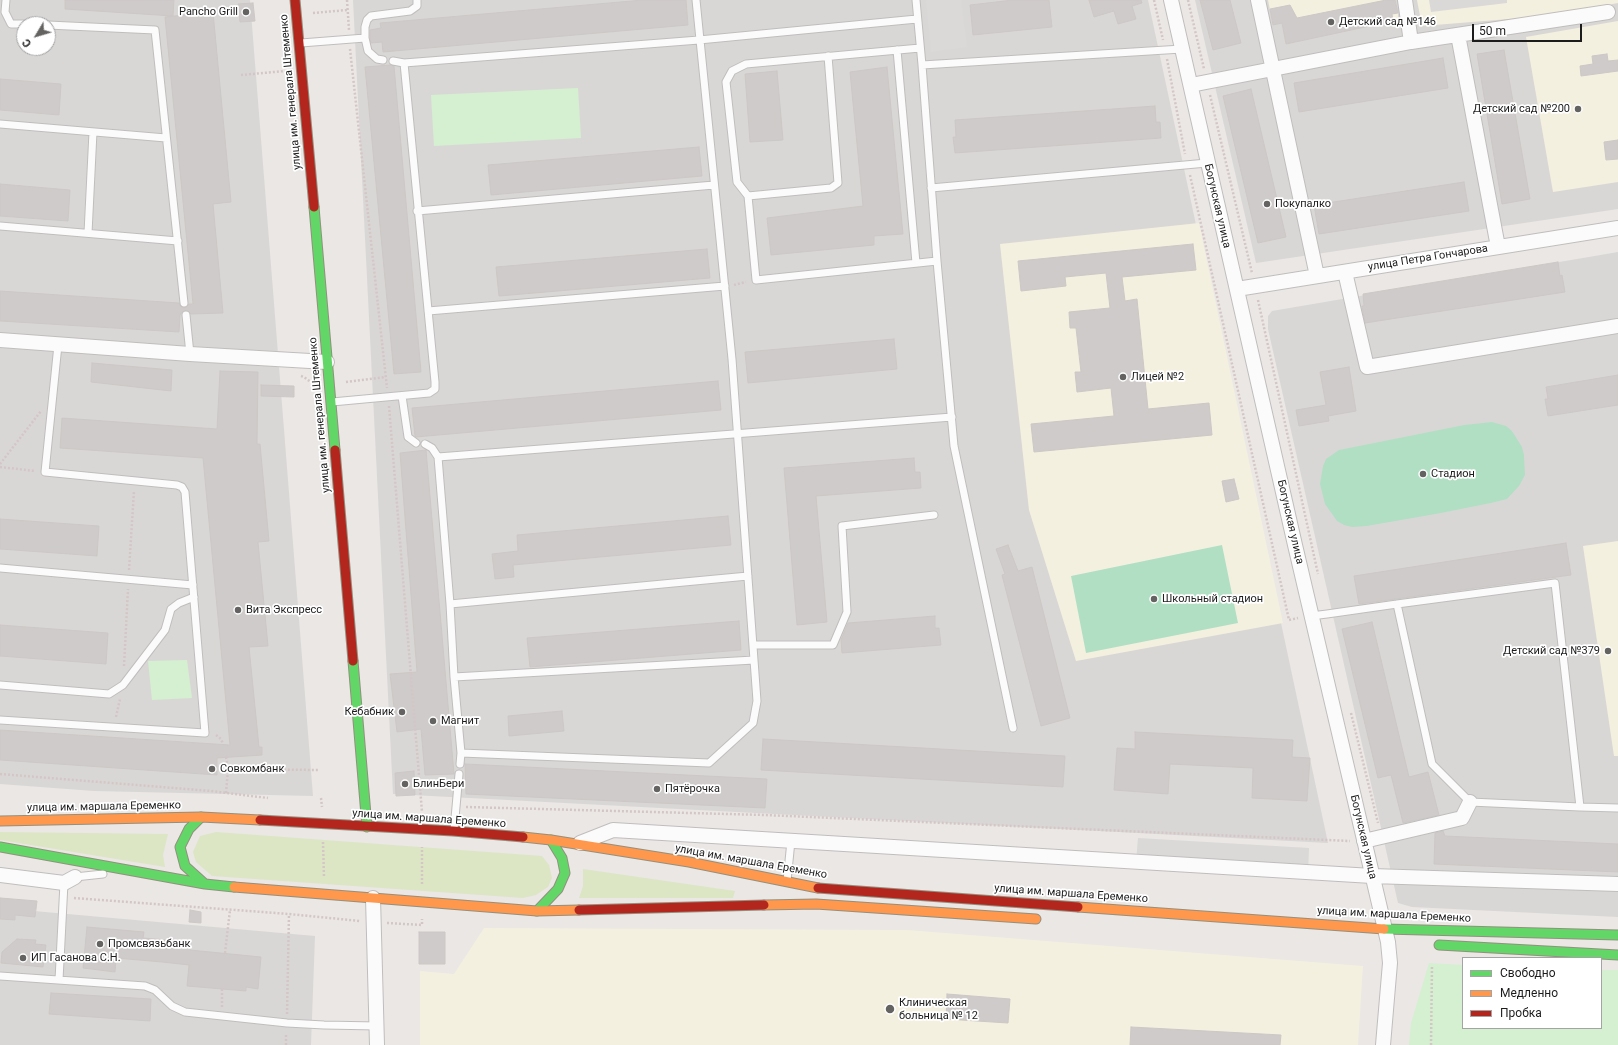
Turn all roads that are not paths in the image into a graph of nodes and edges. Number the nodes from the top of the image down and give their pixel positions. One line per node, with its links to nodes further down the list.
1 (6, 0): 11 (lane)
2 (295, 0): 17 (main road, улица им. генерала Штеменко)
3 (417, 0): 14 (lane)
4 (696, 0): 15 (lane)
5 (916, 0): 10 (lane)
6 (1171, 0): 19 (street, Богунская улица)
7 (1258, 0): 26 (street)
8 (1405, 0): 16 (street)
9 (1608, 12): 13 (street)
10 (918, 19): 15 (lane); 18 (lane)
11 (16, 24)
12 (56, 25): 30 (lane)
13 (1458, 35): 16 (street); 40 (street)
14 (365, 38): 17 (lane); 22 (lane)
15 (699, 40): 24 (lane); 32 (lane)
16 (1411, 42): 26 (street)
17 (299, 43): 54 (main road, улица им. генерала Штеменко)
18 (920, 48): 20 (lane); 25 (lane)
19 (1182, 49): 25 (lane); 27 (street, Богунская улица)
20 (896, 50): 21 (lane); 42 (lane)
21 (828, 56): 34 (lane); 34 (lane)
22 (383, 60)
23 (393, 62): 24 (lane)
24 (404, 63): 35 (lane)
25 (922, 65): 33 (lane)
26 (1273, 69): 27 (street); 44 (street)
27 (1191, 85): 31 (street, Богунская улица)
28 (0, 124): 29 (lane)
29 (93, 132): 30 (lane); 38 (lane)
30 (166, 138): 39 (lane)
31 (1207, 163): 33 (lane); 46 (street, Богунская улица)
32 (714, 185): 35 (lane); 45 (lane)
33 (931, 188): 41 (lane)
34 (748, 196): 42 (lane)
35 (417, 211): 48 (lane)
36 (0, 226): 38 (lane)
37 (1618, 228): 40 (street, улица Петра Гончарова)
38 (88, 233): 39 (lane)
39 (178, 241): 47 (lane)
40 (1498, 247): 43 (street, улица Петра Гончарова)
41 (937, 261): 42 (lane); 57 (lane)
42 (916, 264)
43 (1345, 272): 44 (street, улица Петра Гончарова); 50 (street)
44 (1317, 276): 46 (street, улица Петра Гончарова)
45 (725, 286): 48 (lane); 58 (lane)
46 (1237, 289): 69 (street, Богунская улица)
47 (184, 303)
48 (428, 311): 55 (lane)
49 (186, 315): 53 (lane)
50 (1618, 326)
51 (0, 340): 52 (street)
52 (58, 345): 53 (street); 65 (lane)
53 (190, 354): 54 (street)
54 (327, 362): 56 (main road, улица им. генерала Штеменко)
55 (402, 396): 56 (lane); 59 (lane)
56 (332, 402): 84 (main road, улица им. генерала Штеменко)
57 (952, 417): 58 (lane); 75 (lane)
58 (738, 432): 61 (lane); 64 (lane)
59 (416, 443)
60 (425, 444): 61 (lane)
61 (438, 457): 67 (lane)
62 (934, 515): 70 (lane)
63 (0, 568): 65 (lane)
64 (748, 576): 67 (lane); 70 (lane)
65 (192, 585): 66 (lane)
66 (194, 597): 73 (lane); 74 (lane)
67 (450, 604): 72 (lane)
68 (1397, 604): 69 (lane); 79 (lane); 80 (lane)
69 (1312, 616): 88 (street, Богунская улица)
70 (753, 645): 71 (lane)
71 (754, 660): 72 (lane); 76 (lane)
72 (454, 677): 76 (lane)
73 (0, 685)
74 (0, 720)
75 (1013, 728)
76 (461, 753): 77 (lane)
77 (460, 764)
78 (459, 774): 85 (lane)
79 (1470, 802): 80 (lane); 88 (street)
80 (1580, 807): 81 (lane)
81 (1618, 808)
82 (201, 816): 83 (main road, улица им. маршала Еременко); 84 (main road, улица им. маршала Еременко); 95 (main road)
83 (0, 822)
84 (367, 828): 85 (main road, улица им. маршала Еременко)
85 (453, 832): 86 (main road, улица им. маршала Еременко)
86 (550, 840): 89 (main road, улица им. маршала Еременко); 99 (main road)
87 (791, 841): 89 (street); 93 (street); 94 (lane)
88 (1364, 841): 93 (street, Богунская улица)
89 (577, 844): 94 (main road, улица им. маршала Еременко)
90 (0, 847): 91 (main road)
91 (130, 870): 95 (main road); 97 (lane)
92 (0, 875): 97 (street)
93 (1372, 876): 96 (street); 102 (street, Богунская улица)
94 (787, 882): 102 (main road, улица им. маршала Еременко)
95 (206, 884): 98 (main road)
96 (1618, 884)
97 (67, 886): 106 (lane)
98 (373, 898): 99 (main road); 107 (street)
99 (538, 911): 100 (main road)
100 (1047, 919)
101 (1618, 935): 102 (main road, улица им. маршала Еременко)
102 (1388, 939): 109 (street, Богунская улица)
103 (1428, 944): 104 (main road)
104 (1618, 955)
105 (0, 976): 106 (lane)
106 (59, 980): 107 (lane)
107 (376, 1026): 108 (street)
108 (377, 1045)
109 (1383, 1045)

